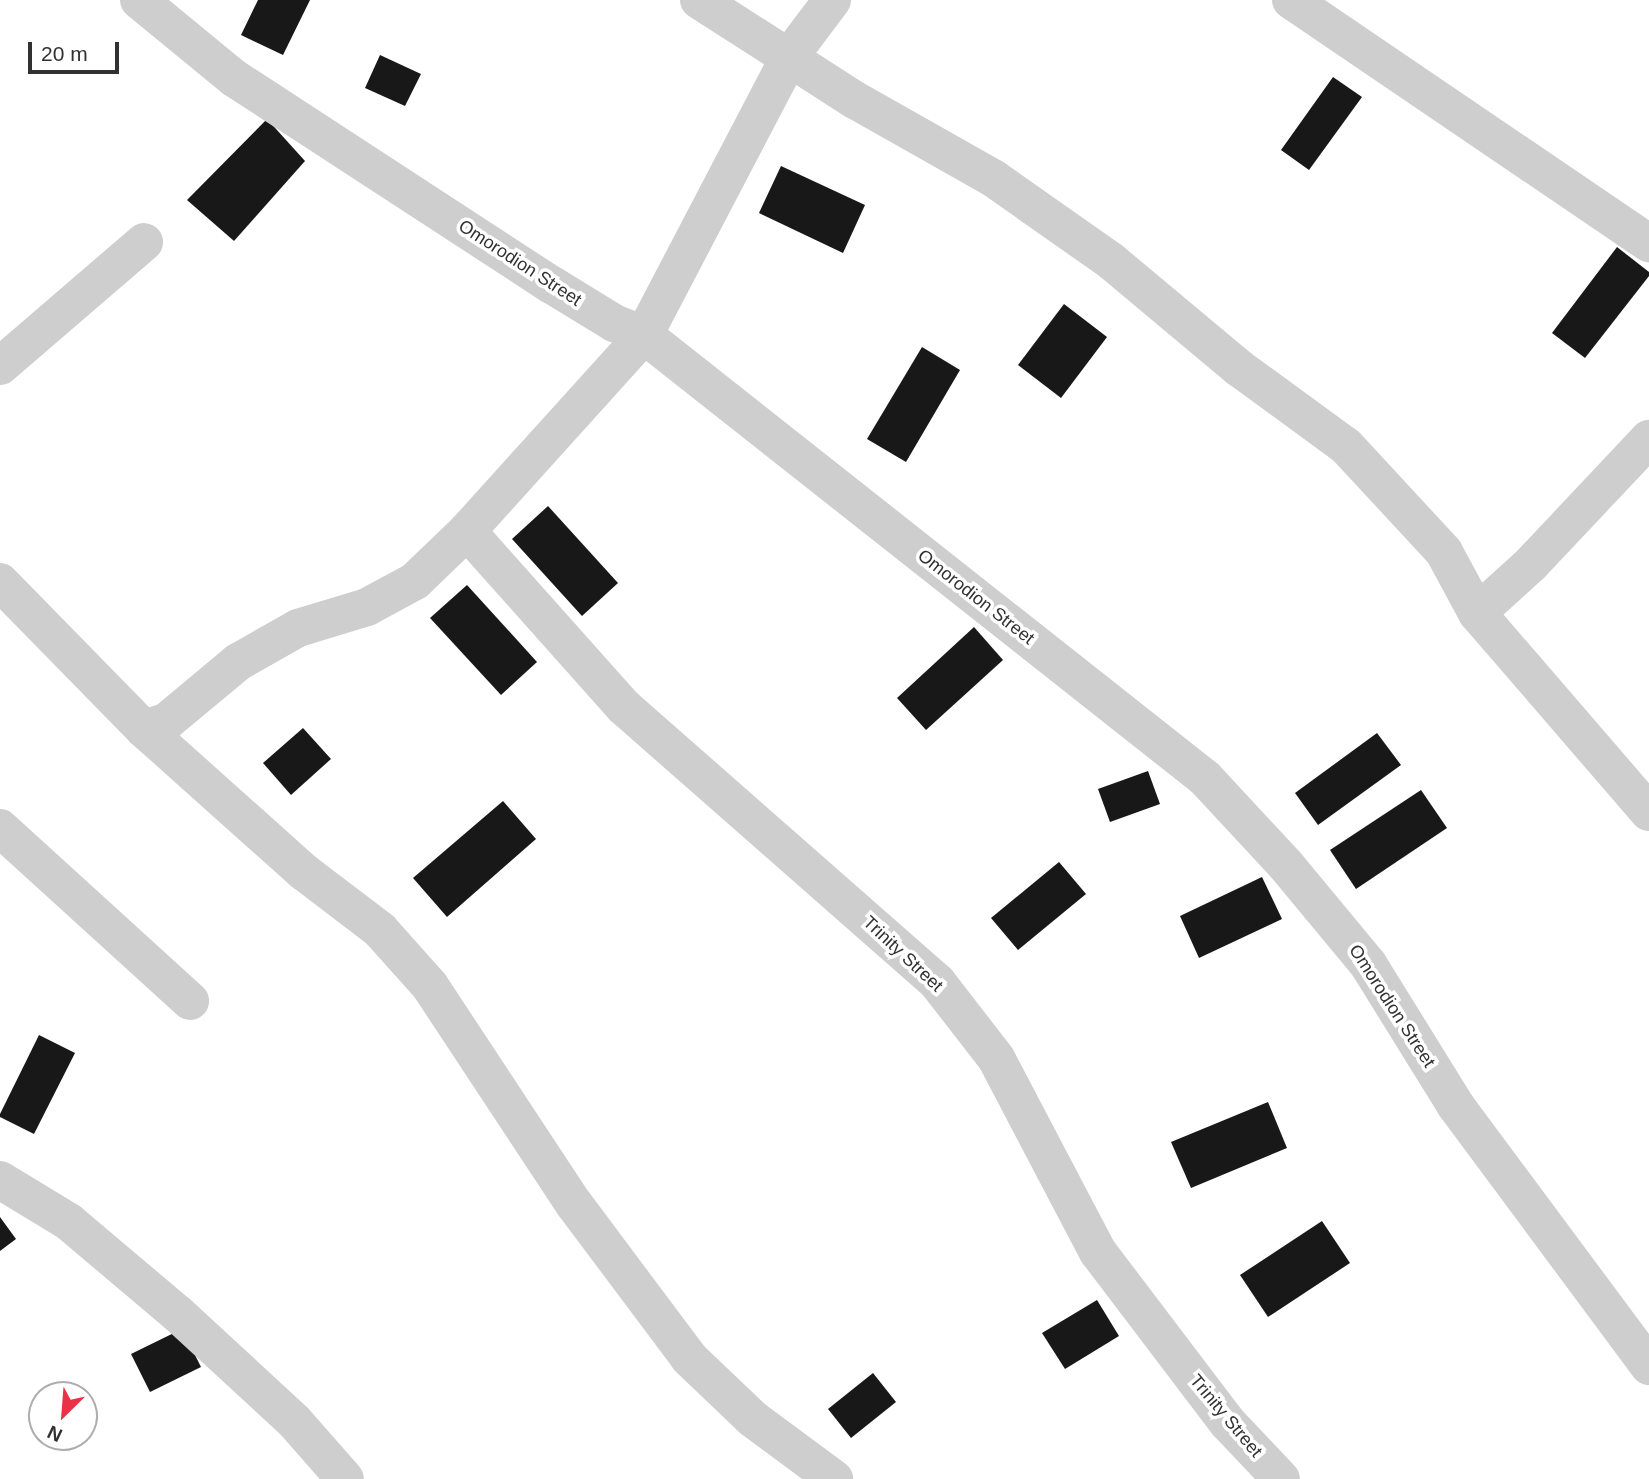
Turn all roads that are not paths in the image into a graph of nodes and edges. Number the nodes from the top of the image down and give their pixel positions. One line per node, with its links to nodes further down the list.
1 (139, 0): 8 (street, Omorodion Street)
2 (699, 0): 5 (street)
3 (832, 0): 5 (street)
4 (1291, 0): 7 (street)
5 (790, 56): 8 (street); 13 (street)
6 (144, 242): 9 (street)
7 (1649, 243)
8 (644, 335): 11 (street); 19 (street, Omorodion Street)
9 (0, 366)
10 (1649, 439): 13 (street)
11 (467, 531): 14 (street); 22 (street, Trinity Street)
12 (0, 582): 14 (street)
13 (1476, 613): 15 (street)
14 (145, 729): 21 (street)
15 (1649, 812)
16 (0, 828): 17 (street)
17 (190, 1001)
18 (0, 1180): 20 (street)
19 (1649, 1366)
20 (345, 1479)
21 (834, 1479)
22 (1281, 1479)

